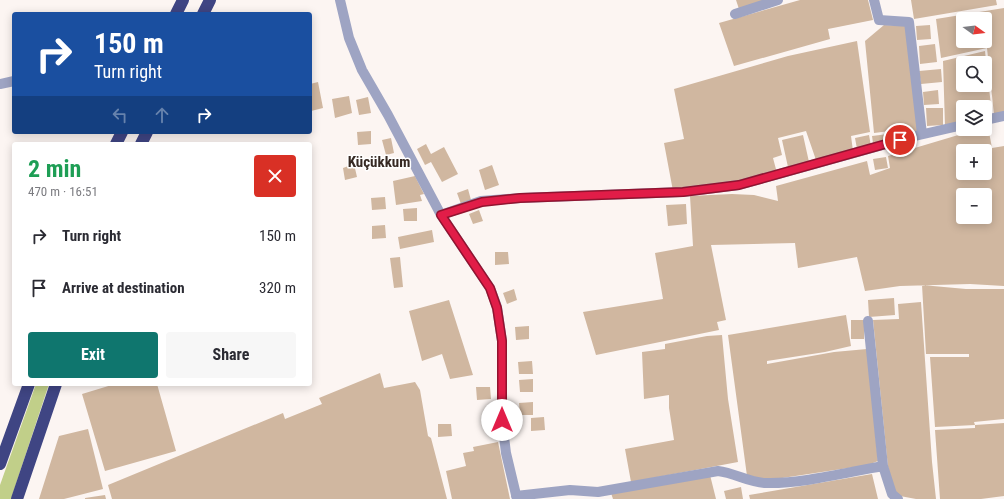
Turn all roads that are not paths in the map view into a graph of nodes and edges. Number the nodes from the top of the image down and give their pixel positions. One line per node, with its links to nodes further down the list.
1 (183, 0): 6 (highway)
2 (210, 0): 7 (highway)
3 (340, 0): 15 (street)
4 (778, 0): 8 (street)
5 (874, 0): 14 (street)
6 (177, 12)
7 (204, 12)
8 (736, 14)
9 (12, 82): 10 (street)
10 (0, 84)
11 (1004, 116): 12 (street)
12 (992, 119)
13 (956, 127): 14 (street)
14 (922, 134): 15 (street)
15 (441, 215): 21 (street)
16 (868, 321): 20 (street)
17 (28, 386): 19 (highway)
18 (55, 386): 22 (highway)
19 (0, 464)
20 (883, 466): 21 (street); 23 (street)
21 (516, 498)
22 (18, 499)
23 (898, 499)

